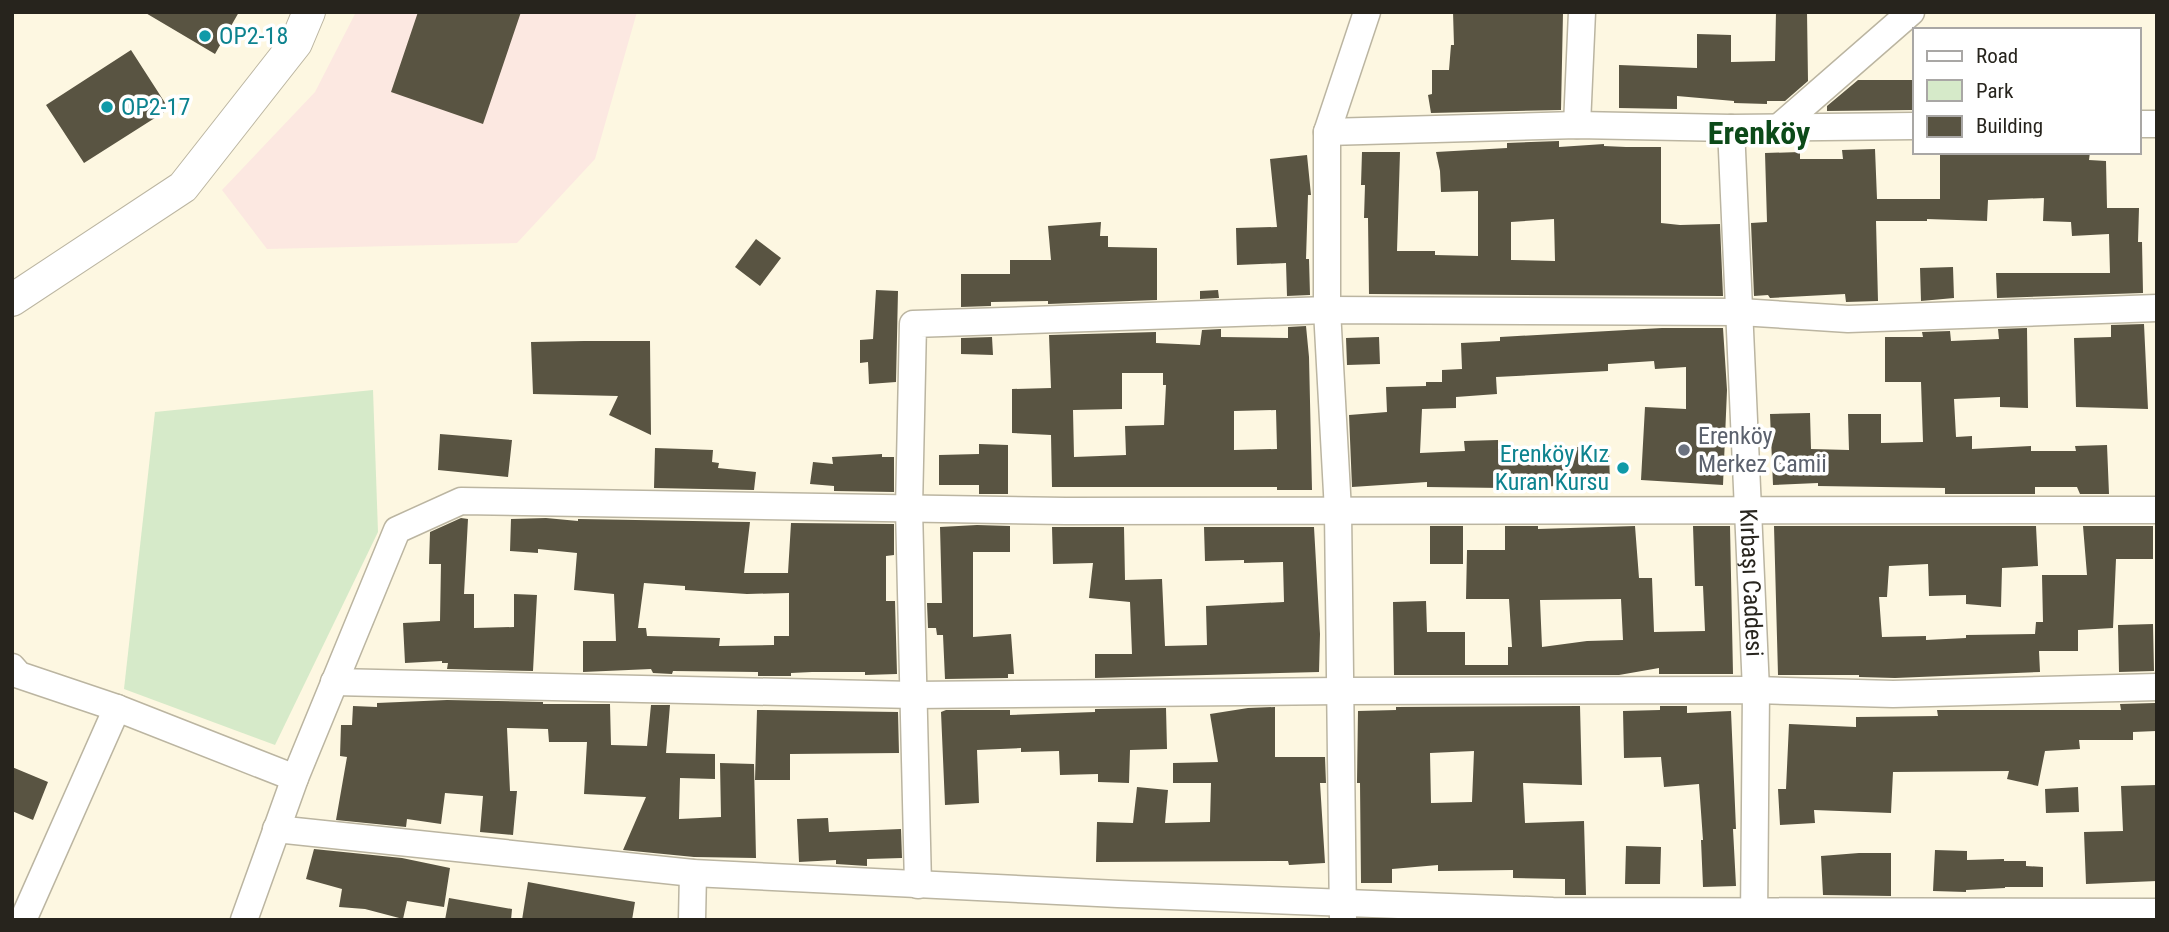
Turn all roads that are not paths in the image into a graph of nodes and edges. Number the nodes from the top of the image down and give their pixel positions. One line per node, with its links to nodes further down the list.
1 (309, 12): 10 (street)
2 (1367, 12): 9 (street)
3 (1582, 12): 5 (street)
4 (1911, 12): 7 (street)
5 (1577, 125): 8 (street); 9 (street)
6 (1913, 126): 7 (street)
7 (1779, 127): 8 (street)
8 (1731, 128): 13 (street, Kırbaşı Caddesi)
9 (1327, 132): 12 (street)
10 (12, 300)
11 (2157, 308): 13 (street)
12 (1327, 310): 13 (street); 14 (street); 17 (street)
13 (1740, 312): 15 (street, Kırbaşı Caddesi)
14 (909, 508): 17 (street); 19 (street); 23 (street)
15 (1748, 510): 16 (street); 17 (street); 21 (street, Kırbaşı Caddesi)
16 (2157, 510)
17 (1338, 511): 22 (street)
18 (14, 678): 24 (street)
19 (334, 682): 23 (street); 25 (street)
20 (2157, 687): 21 (street)
21 (1756, 690): 22 (street); 33 (street, Kırbaşı Caddesi)
22 (1340, 691): 23 (street); 30 (street)
23 (913, 695): 28 (street)
24 (117, 708): 25 (street); 34 (street)
25 (295, 778): 26 (street)
26 (276, 829): 27 (street); 35 (street)
27 (693, 873): 28 (street); 36 (street)
28 (918, 885): 29 (street)
29 (1139, 907): 30 (street)
30 (1343, 912): 32 (street)
31 (2157, 912): 33 (street)
32 (1553, 916): 33 (street)
33 (1754, 916)
34 (23, 920)
35 (244, 920)
36 (692, 920)

